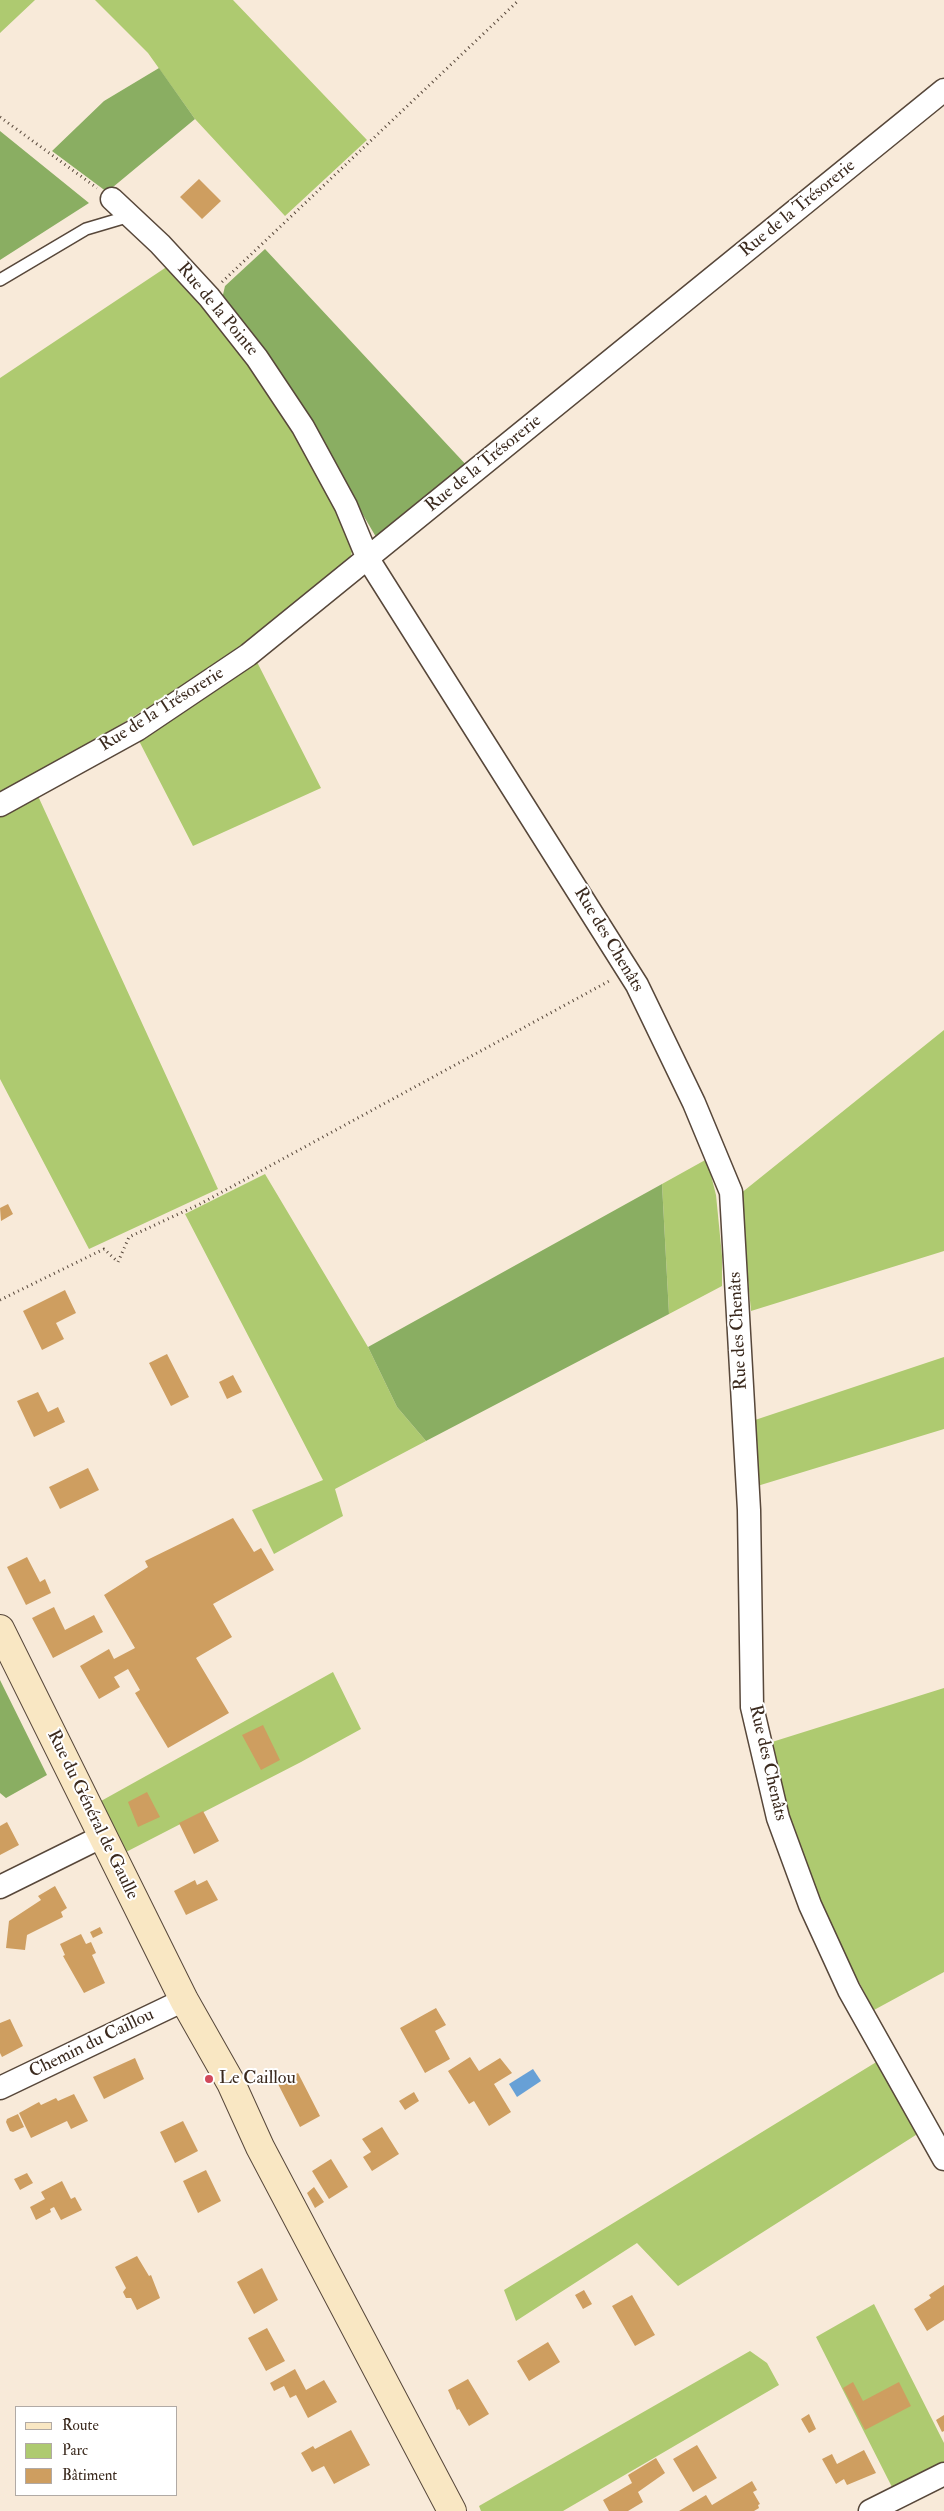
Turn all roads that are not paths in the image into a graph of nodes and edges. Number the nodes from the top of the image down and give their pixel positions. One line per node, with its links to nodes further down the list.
1 (944, 90): 5 (street, Rue de la Trésorerie)
2 (112, 199): 3 (street, Rue de la Pointe)
3 (130, 216): 4 (lane); 5 (street, Rue de la Pointe)
4 (0, 280)
5 (368, 558): 6 (street, Rue de la Trésorerie); 12 (street, Rue des Chenâts)
6 (0, 806)
7 (0, 1629): 8 (main road, Rue du Général de Gaulle)
8 (103, 1836): 9 (street); 10 (main road, Rue du Général de Gaulle)
9 (0, 1887)
10 (184, 2000): 11 (street, Chemin du Caillou); 14 (main road, Rue du Général de Gaulle)
11 (0, 2088)
12 (944, 2159)
13 (944, 2474): 15 (street)
14 (452, 2511)
15 (870, 2511)

